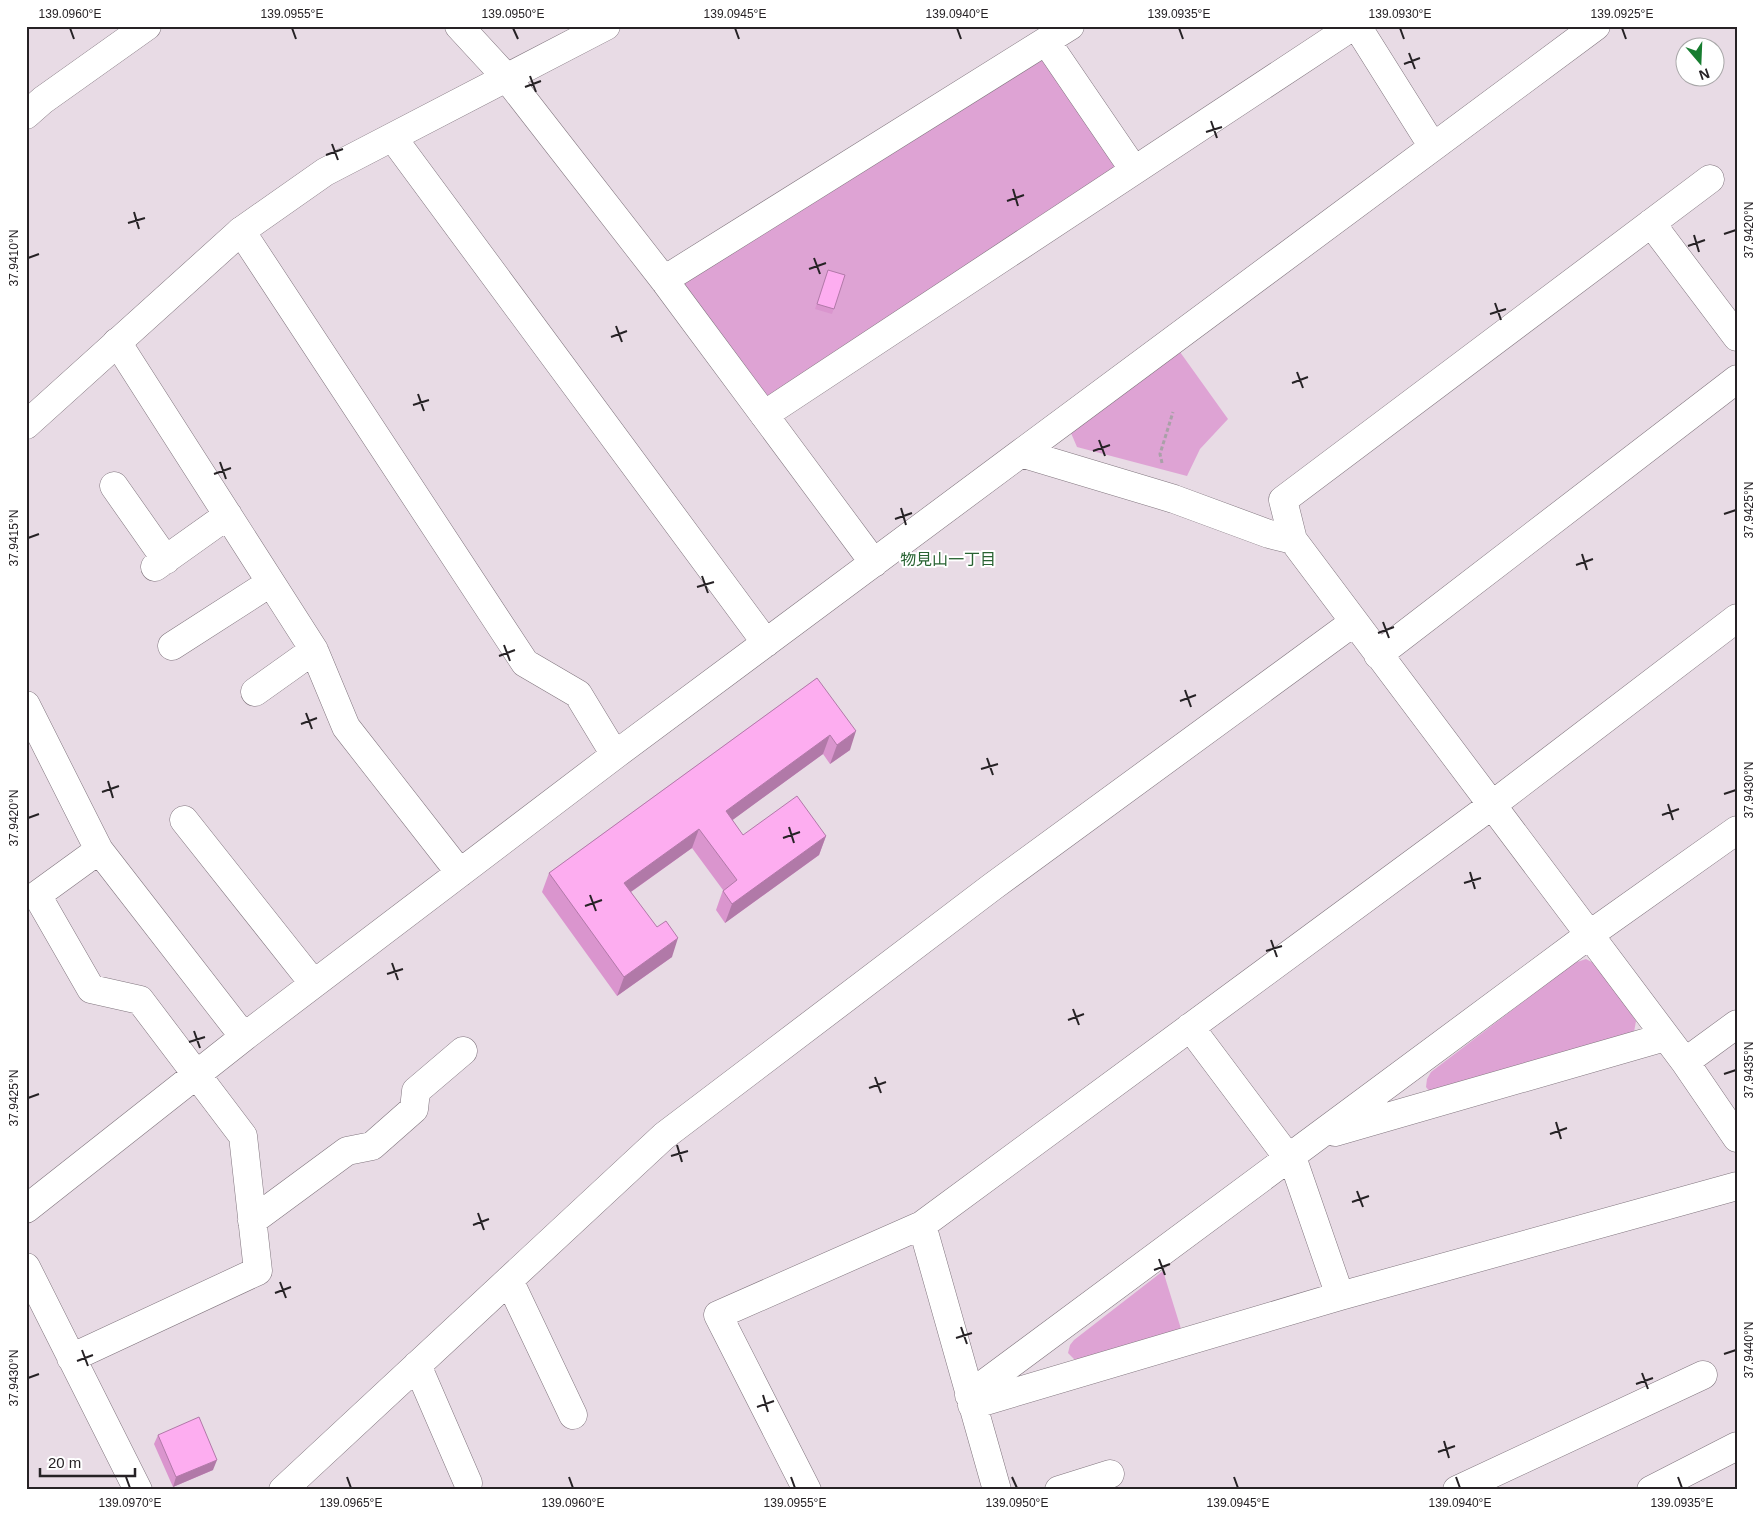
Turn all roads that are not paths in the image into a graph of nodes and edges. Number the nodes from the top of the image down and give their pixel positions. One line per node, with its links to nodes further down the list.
1 (147, 26): 10 (street)
2 (459, 26): 9 (street)
3 (606, 26): 9 (street)
4 (1070, 26): 8 (street)
5 (1354, 26): 13 (street)
6 (1358, 26): 12 (street)
7 (1596, 26): 12 (street)
8 (1046, 41): 13 (street); 17 (street)
9 (506, 77): 11 (street); 17 (street)
10 (26, 115)
11 (393, 138): 16 (street); 31 (street)
12 (1433, 147): 23 (street)
13 (1134, 170): 21 (street)
14 (1710, 178): 15 (street)
15 (1650, 223): 18 (street); 26 (street)
16 (241, 231): 19 (street); 37 (street)
17 (664, 280): 21 (street)
18 (1737, 337)
19 (116, 342): 22 (street); 25 (street)
20 (1737, 379): 34 (street)
21 (764, 415): 27 (street)
22 (26, 425)
23 (1021, 453): 26 (street); 27 (street)
24 (114, 486): 25 (street)
25 (228, 515): 28 (street)
26 (1293, 540): 30 (street)
27 (874, 563): 31 (street)
28 (270, 582): 32 (street); 33 (street)
29 (1737, 618): 38 (street)
30 (1354, 622): 34 (street); 60 (street)
31 (766, 642): 37 (street)
32 (172, 646)
33 (314, 650): 35 (street); 42 (street)
34 (1378, 655): 38 (street)
35 (255, 692)
36 (26, 705): 41 (street)
37 (615, 754): 42 (street)
38 (1492, 805): 43 (street); 46 (street)
39 (184, 820): 44 (street)
40 (1737, 830): 43 (street)
41 (99, 850): 47 (street); 51 (street)
42 (460, 873): 44 (street)
43 (1589, 936): 48 (street); 52 (street)
44 (314, 984): 47 (street)
45 (1737, 1024): 50 (street)
46 (1190, 1028): 54 (street); 58 (street)
47 (244, 1037): 51 (street)
48 (1665, 1037): 50 (street); 52 (street)
49 (463, 1051): 57 (street)
50 (1685, 1062): 53 (street)
51 (195, 1075): 56 (street); 57 (street)
52 (1318, 1137): 54 (street)
53 (1737, 1138)
54 (1291, 1158): 61 (street); 65 (street)
55 (1737, 1186): 61 (street)
56 (26, 1209)
57 (252, 1221): 62 (street)
58 (922, 1225): 65 (street); 72 (street)
59 (26, 1267): 62 (street)
60 (509, 1280): 63 (street); 66 (street)
61 (1340, 1296): 65 (street)
62 (71, 1358): 70 (street)
63 (417, 1365): 69 (street); 71 (street)
64 (1703, 1375): 75 (street)
65 (971, 1400): 73 (street)
66 (573, 1415)
67 (1737, 1446): 76 (street)
68 (1110, 1474): 74 (street)
69 (468, 1483)
70 (138, 1490)
71 (283, 1490)
72 (807, 1490)
73 (996, 1490)
74 (1059, 1490)
75 (1457, 1490)
76 (1651, 1490)

